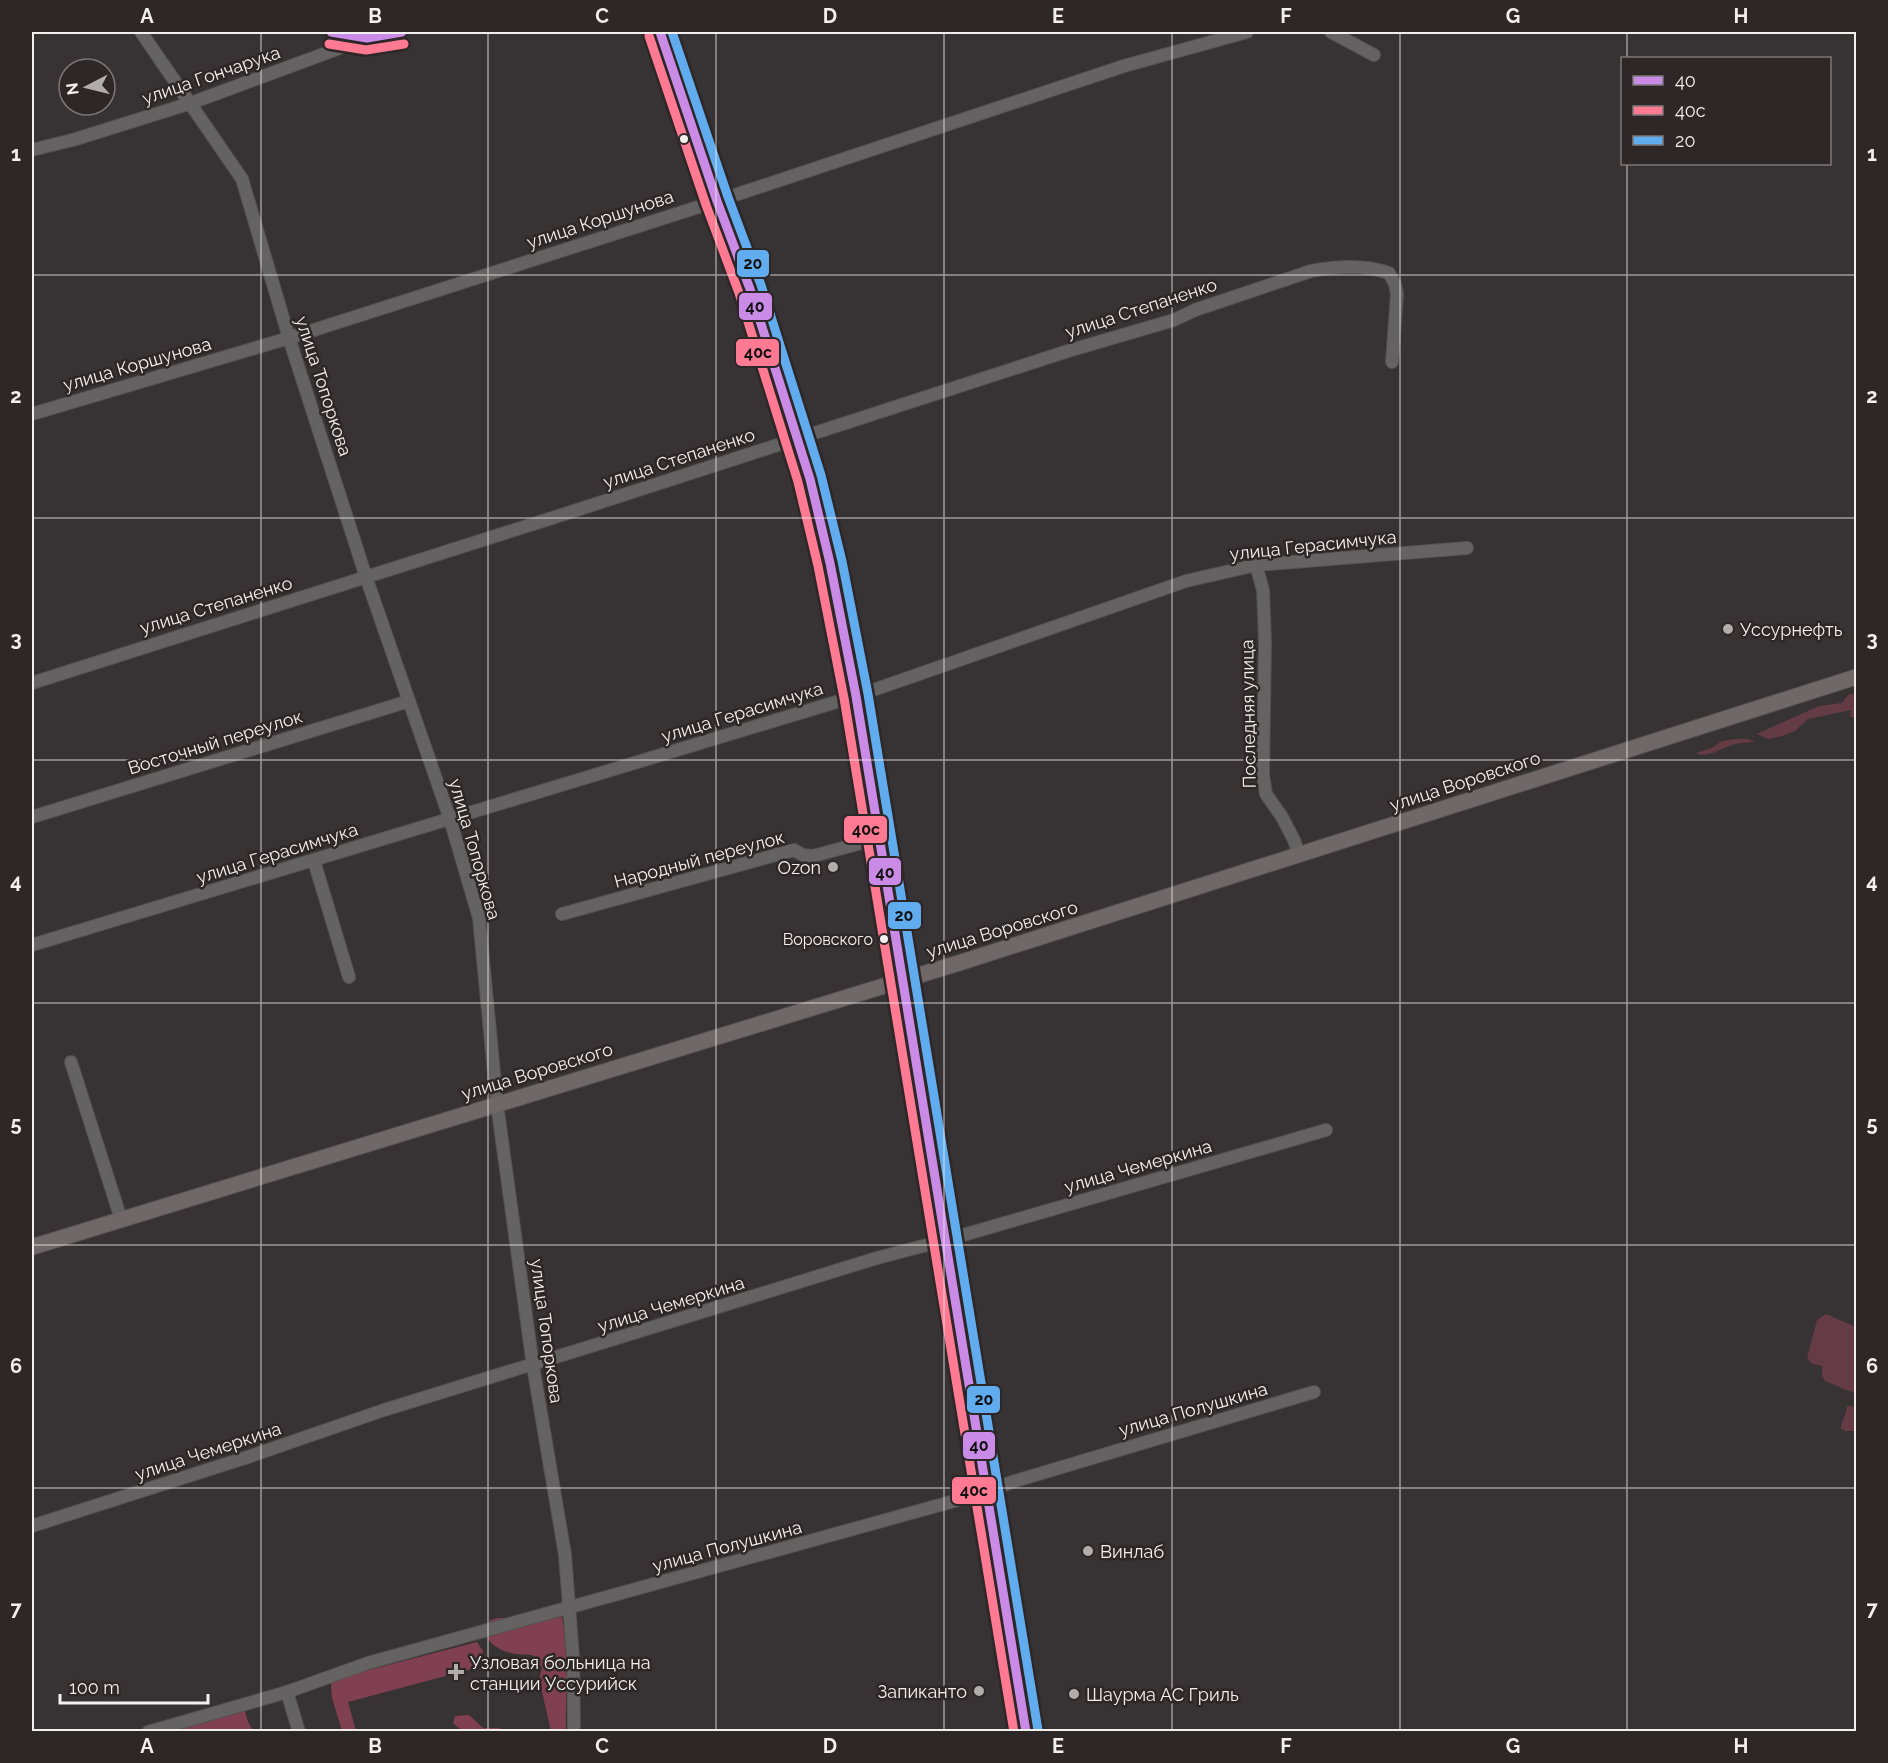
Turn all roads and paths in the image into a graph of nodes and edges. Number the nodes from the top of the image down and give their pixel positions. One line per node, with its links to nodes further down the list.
1 (141, 32): 9 (street, улица Топоркова)
2 (331, 32): 7 (street)
3 (402, 32): 7 (street, улица Гончарука)
4 (660, 32): 11 (main road)
5 (1247, 32): 11 (street, улица Коршунова)
6 (1331, 32): 8 (street)
7 (367, 38): 9 (street, улица Гончарука)
8 (1374, 55)
9 (191, 104): 10 (street, улица Гончарука); 12 (street, улица Топоркова)
10 (32, 150)
11 (717, 201): 12 (street, улица Коршунова); 15 (main road)
12 (290, 338): 14 (street, улица Коршунова); 18 (street, улица Топоркова)
13 (1392, 362): 15 (street, улица Степаненко)
14 (32, 414)
15 (798, 439): 18 (street, улица Степаненко); 21 (main road)
16 (1467, 548): 17 (street, улица Герасимчука)
17 (1256, 565): 21 (street, улица Герасимчука); 26 (street, Последняя улица)
18 (366, 577): 20 (street, улица Степаненко); 22 (street, улица Топоркова)
19 (1850, 679): 26 (main road, улица Воровского)
20 (32, 683)
21 (856, 696): 24 (street, улица Герасимчука); 25 (main road)
22 (409, 701): 23 (street, Восточный переулок); 24 (street, улица Топоркова)
23 (32, 817)
24 (450, 819): 27 (street, улица Герасимчука); 33 (street, улица Топоркова)
25 (879, 838): 28 (street, Народный переулок); 31 (main road)
26 (1299, 855): 31 (main road, улица Воровского)
27 (314, 861): 29 (street, улица Герасимчука); 30 (street)
28 (562, 914)
29 (32, 945)
30 (349, 976)
31 (904, 980): 33 (main road, улица Воровского); 36 (main road)
32 (71, 1062): 35 (street)
33 (498, 1104): 35 (main road, улица Воровского); 38 (street, улица Топоркова)
34 (1326, 1130): 36 (street, улица Чемеркина)
35 (121, 1219): 37 (main road, улица Воровского)
36 (945, 1240): 38 (street, улица Чемеркина); 40 (main road)
37 (32, 1247)
38 (533, 1366): 41 (street, улица Чемеркина); 42 (street, улица Топоркова)
39 (1314, 1392): 40 (street, улица Полушкина)
40 (987, 1492): 42 (street, улица Полушкина); 47 (main road)
41 (32, 1526)
42 (570, 1606): 43 (street, улица Полушкина); 46 (street, улица Топоркова)
43 (287, 1692): 44 (street, улица Полушкина); 45 (street)
44 (148, 1731)
45 (299, 1731)
46 (574, 1731)
47 (1026, 1731)

